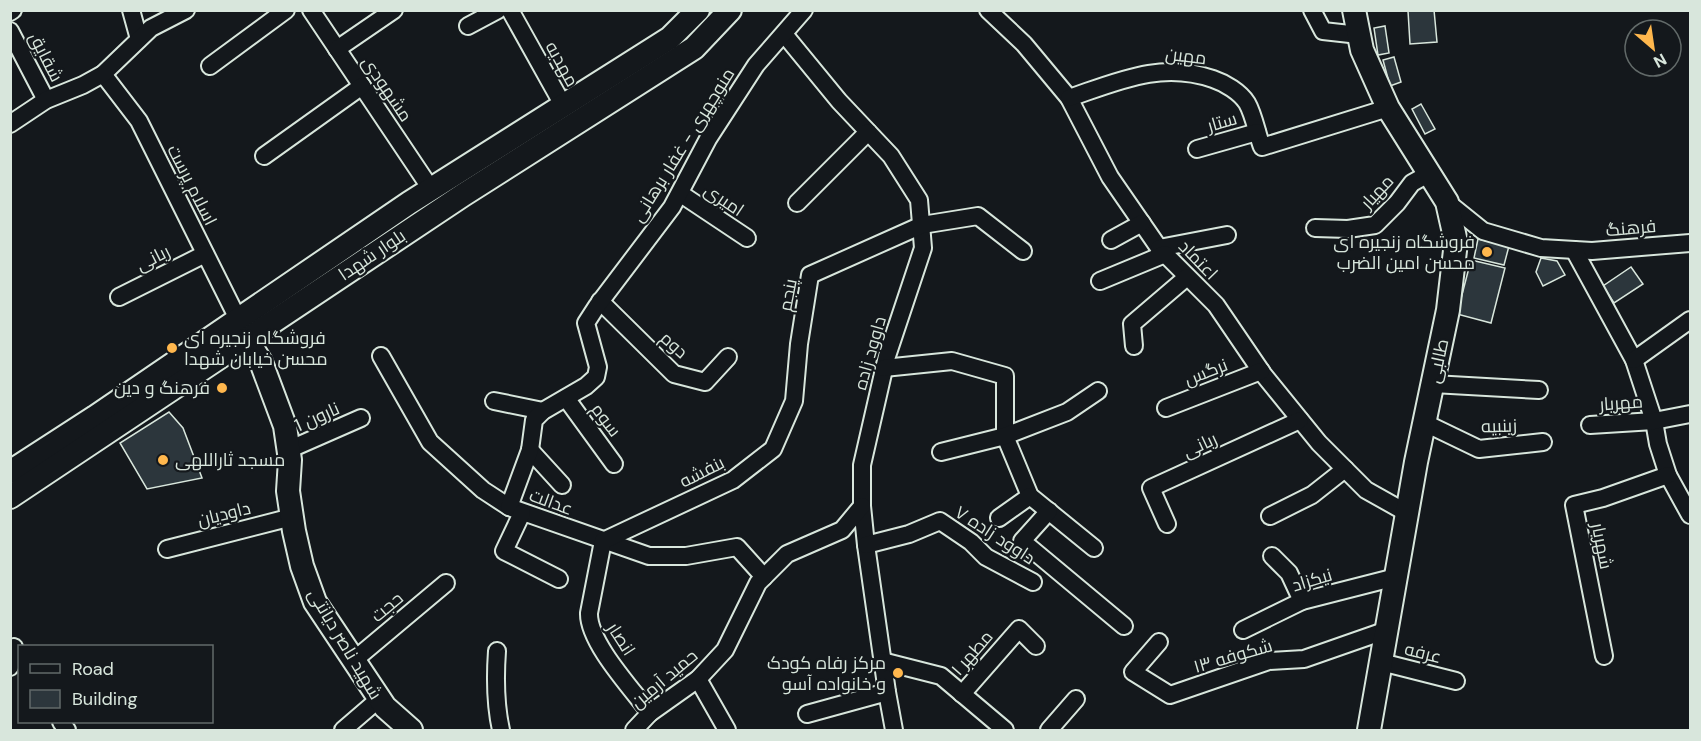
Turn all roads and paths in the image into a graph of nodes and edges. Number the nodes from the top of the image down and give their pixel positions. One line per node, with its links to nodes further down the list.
1 (131, 10): 18 (street)
2 (186, 10): 18 (street)
3 (286, 10): 20 (street)
4 (311, 10): 19 (street, مشهودی)
5 (394, 10): 19 (street)
6 (498, 10): 14 (street)
7 (510, 10): 26 (street, مهدیه)
8 (698, 10): 26 (main road, بلوار شهدا)
9 (730, 10): 26 (main road, بلوار شهدا)
10 (804, 10): 16 (street, منوچهری - غفار برهانی)
11 (988, 10): 23 (street, اعتماد)
12 (1312, 10): 17 (street)
13 (1354, 10): 17 (main road, طالبی)
14 (468, 26)
15 (10, 32): 24 (street, شقایق)
16 (784, 34): 28 (street, داوود زاده); 34 (street, منوچهری - غفار برهانی)
17 (1359, 35): 25 (main road, طالبی)
18 (139, 39): 21 (street)
19 (337, 49): 22 (street, مشهودی)
20 (210, 66)
21 (103, 74): 24 (street); 47 (street, اسلام پرست)
22 (362, 86): 31 (street); 33 (street, مشهودی)
23 (1069, 98): 29 (street, مهین); 37 (street, اعتماد)
24 (46, 100): 27 (street)
25 (1388, 108): 29 (street, ستار); 32 (main road, طالبی)
26 (569, 114): 33 (main road, بلوار شهدا); 53 (main road, بلوار شهدا)
27 (10, 124)
28 (868, 132): 36 (street); 38 (street, داوود زاده)
29 (1259, 140): 30 (street, ستار)
30 (1197, 149)
31 (264, 156)
32 (1430, 173): 35 (main road, طالبی); 39 (street, مهیار)
33 (431, 189): 53 (main road, بلوار شهدا)
34 (681, 194): 41 (street, امیری); 51 (street, منوچهری - غفار برهانی)
35 (1447, 202): 44 (street, فرهنگ); 60 (main road, طالبی)
36 (797, 203)
37 (1142, 223): 42 (street); 45 (street, اعتماد)
38 (921, 225): 46 (street); 58 (street, داوود زاده); 65 (street, پنجم)
39 (1315, 228)
40 (1227, 235): 45 (street)
41 (747, 238)
42 (1111, 240)
43 (1690, 243): 44 (street, فرهنگ)
44 (1574, 250): 57 (street)
45 (1162, 251): 48 (street, اعتماد); 49 (street)
46 (1023, 252)
47 (205, 254): 50 (street, ربانی); 53 (street, اسلام پرست)
48 (1187, 277): 54 (street); 59 (street, اعتماد)
49 (1101, 281)
50 (119, 297)
51 (600, 301): 56 (street, دوم); 63 (street, منوچهری - غفار برهانی)
52 (1690, 320): 57 (street)
53 (242, 330): 76 (main road, شهید ناصر دیانتی); 81 (main road, بلوار شهدا); 85 (main road, بلوار شهدا)
54 (1134, 346)
55 (381, 356): 87 (street, عدالت)
56 (728, 357)
57 (1634, 360): 71 (street)
58 (884, 368): 74 (street); 86 (street, داوود زاده)
59 (1261, 371): 66 (street, نرگس); 70 (street, اعتماد)
60 (1433, 384): 61 (street); 72 (main road, طالبی)
61 (1539, 390)
62 (1098, 391): 74 (street)
63 (566, 399): 67 (street, منوچهری - غفار برهانی); 79 (street, سوم)
64 (494, 400): 67 (street)
65 (791, 407): 95 (street, بنفشه)
66 (1166, 408)
67 (543, 411): 77 (street)
68 (1690, 414): 71 (street, مهریار)
69 (361, 418): 76 (street, نارون 1)
70 (1300, 420): 80 (street, اعتماد); 94 (street, ربانی)
71 (1654, 421): 73 (street, مهریار); 82 (street)
72 (1425, 423): 75 (street, زینبیه); 89 (main road, طالبی)
73 (1590, 425)
74 (1005, 436): 78 (street); 84 (street)
75 (1543, 442)
76 (288, 450): 92 (main road, شهید ناصر دیانتی)
77 (531, 450): 83 (street); 87 (street)
78 (941, 452)
79 (614, 464)
80 (1345, 469): 89 (street, اعتماد); 91 (street)
81 (10, 472)
82 (1668, 475): 90 (street); 113 (street, شهریار)
83 (562, 485)
84 (1030, 496): 88 (street); 93 (street)
85 (10, 497)
86 (862, 506): 96 (street, داوود زاده); 100 (street, حمید آرمین)
87 (515, 510): 95 (street, عدالت); 102 (street)
88 (1049, 511): 97 (street); 106 (street)
89 (1407, 513): 101 (main road, طالبی)
90 (1690, 514)
91 (1270, 516)
92 (292, 517): 98 (street, داودیان); 114 (main road, شهید ناصر دیانتی)
93 (999, 518)
94 (1167, 524)
95 (603, 541): 100 (street, عدالت); 123 (street, انصار)
96 (866, 545): 103 (street, داوود زاده ۷); 115 (street, داوود زاده)
97 (1094, 548)
98 (167, 549)
99 (1272, 556): 105 (street)
100 (764, 577): 118 (street, حمید آرمین)
101 (1396, 577): 105 (street, نیکزاد); 108 (main road, طالبی)
102 (559, 579)
103 (1033, 582)
104 (446, 584): 114 (street, حجت)
105 (1302, 601): 107 (street, نیکزاد)
106 (1124, 626)
107 (1243, 630)
108 (1387, 630): 109 (street, شکوفه ۱۳); 116 (main road, طالبی)
109 (1159, 642)
110 (1036, 646): 121 (street, مطهر ۱)
111 (15, 648): 117 (street)
112 (497, 651): 128 (street)
113 (1604, 656)
114 (353, 661): 125 (main road, شهید ناصر دیانتی)
115 (882, 661): 120 (street, داوود زاده); 121 (street)
116 (1381, 662): 119 (street, عرفه); 134 (main road, طالبی)
117 (10, 667)
118 (698, 679): 123 (street, حمید آرمین); 130 (street)
119 (1456, 681)
120 (886, 692): 124 (street); 131 (street, داوود زاده)
121 (962, 694): 132 (street)
122 (1076, 699): 133 (street)
123 (650, 713): 129 (street, حمید آرمین)
124 (807, 714)
125 (386, 715): 126 (street); 127 (main road, شهید ناصر دیانتی)
126 (343, 730)
127 (411, 730)
128 (501, 730)
129 (634, 730)
130 (727, 730)
131 (894, 730)
132 (1005, 730)
133 (1049, 730)
134 (1369, 730)

